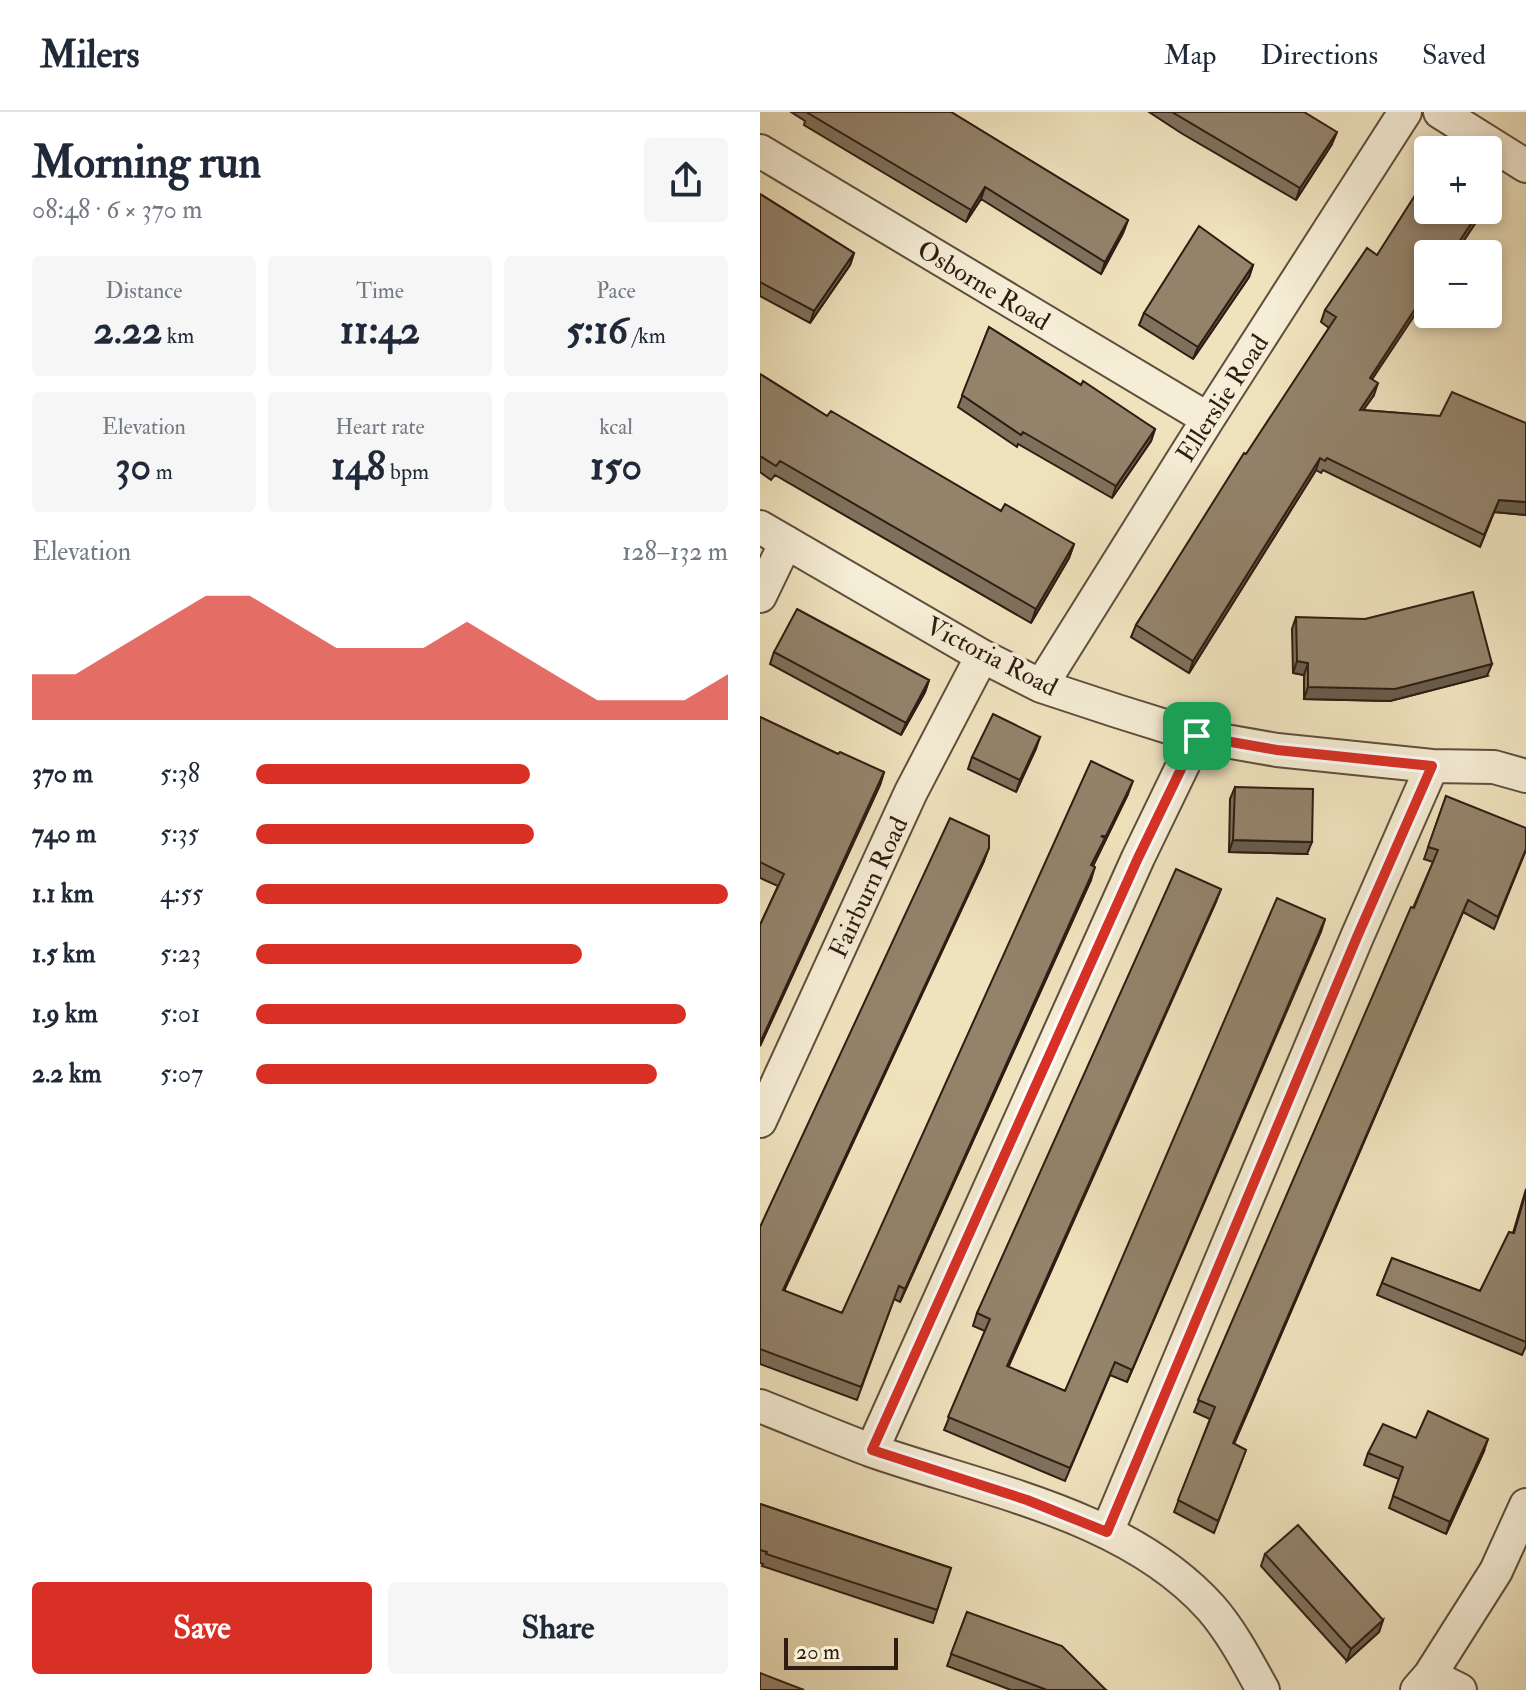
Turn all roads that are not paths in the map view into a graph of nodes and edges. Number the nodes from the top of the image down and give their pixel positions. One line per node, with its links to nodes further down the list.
1 (1405, 112): 5 (street, Ellerslie Road)
2 (1440, 112): 4 (street)
3 (760, 151): 5 (street, Osborne Road)
4 (1526, 166)
5 (1208, 419): 9 (street, Ellerslie Road)
6 (773, 535): 7 (street); 8 (street, Victoria Road)
7 (760, 596)
8 (982, 656): 9 (street, Victoria Road); 13 (street, Fairburn Road)
9 (1041, 686): 10 (street, Victoria Road)
10 (1197, 736): 11 (street, Victoria Road); 15 (street)
11 (1432, 766): 12 (street, Victoria Road); 17 (street)
12 (1526, 776)
13 (760, 1121)
14 (760, 1406): 15 (street)
15 (872, 1450): 17 (street)
16 (1526, 1505): 18 (street)
17 (1107, 1532): 19 (street)
18 (1424, 1683): 20 (street)
19 (1263, 1690)
20 (1460, 1690)

